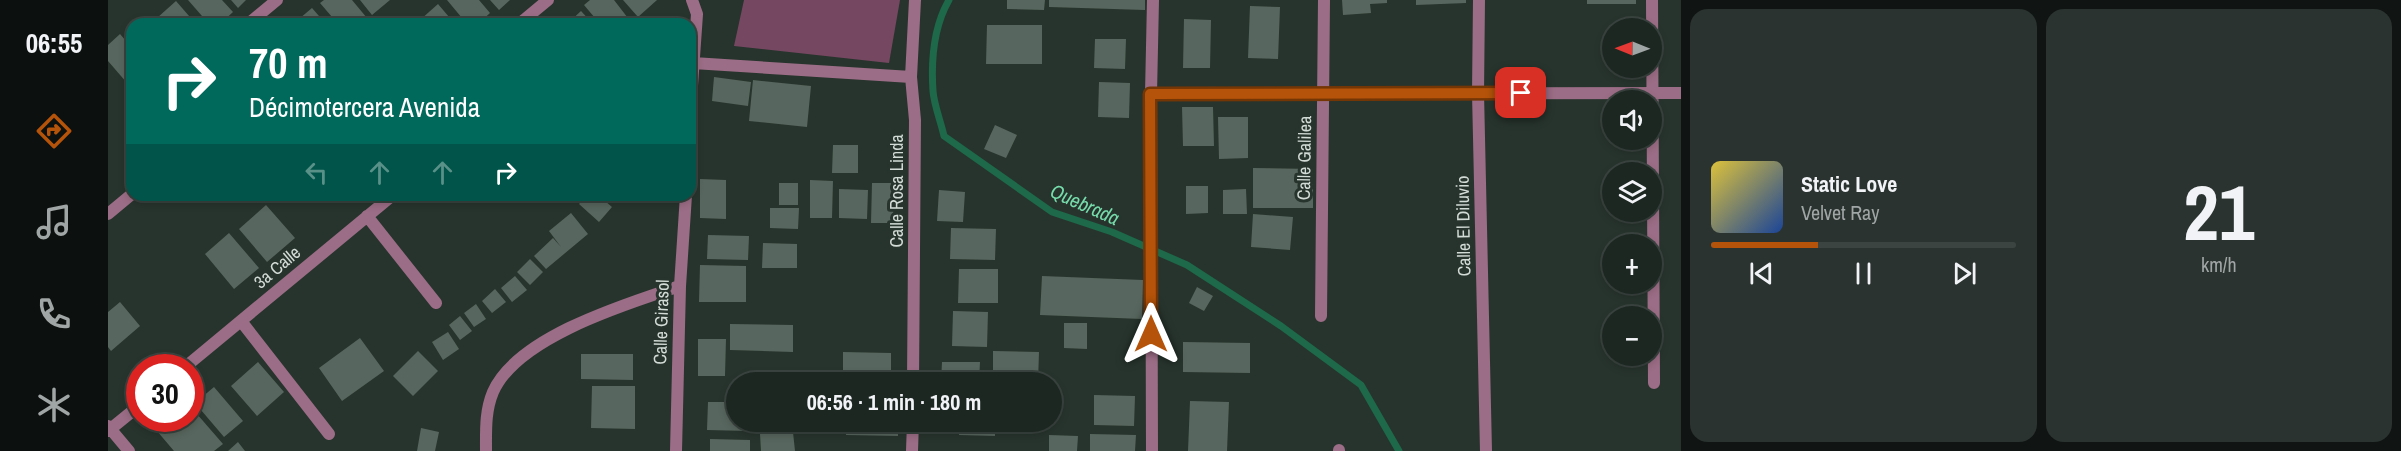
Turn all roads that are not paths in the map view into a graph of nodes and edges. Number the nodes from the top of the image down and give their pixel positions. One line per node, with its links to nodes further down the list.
1 (277, 0): 9 (street)
2 (548, 0): 10 (street)
3 (692, 0): 11 (street)
4 (915, 0): 13 (street, Calle Rosa Linda)
5 (1153, 0): 20 (street)
6 (1324, 0): 15 (street, Calle Galilea)
7 (1479, 0): 16 (street, Calle El Diluvio)
8 (1652, 0): 14 (street)
9 (255, 18)
10 (526, 18)
11 (696, 26)
12 (696, 63): 13 (street)
13 (910, 77): 32 (street, Calle Rosa Linda)
14 (1652, 90)
15 (1323, 93): 16 (street); 20 (street); 29 (street, Calle Galilea)
16 (1478, 93): 17 (street); 43 (street, Calle El Diluvio)
17 (1602, 93)
18 (1662, 93): 19 (street)
19 (1681, 93)
20 (1150, 94): 42 (street)
21 (1652, 150): 33 (street)
22 (126, 199): 25 (street)
23 (386, 201): 26 (street, 3a Calle)
24 (686, 201): 27 (street, Calle Girasol)
25 (108, 214)
26 (367, 216): 28 (street); 30 (street, 3a Calle)
27 (680, 286): 39 (street); 40 (street, Calle Girasol)
28 (436, 303)
29 (1321, 316)
30 (241, 321): 31 (street, 3a Calle); 37 (street)
31 (201, 354)
32 (913, 372)
33 (1654, 383)
34 (126, 415): 35 (street)
35 (109, 428): 38 (street)
36 (913, 432): 41 (street)
37 (329, 434)
38 (129, 451)
39 (486, 451)
40 (676, 451)
41 (912, 451)
42 (1152, 451)
43 (1486, 451)

